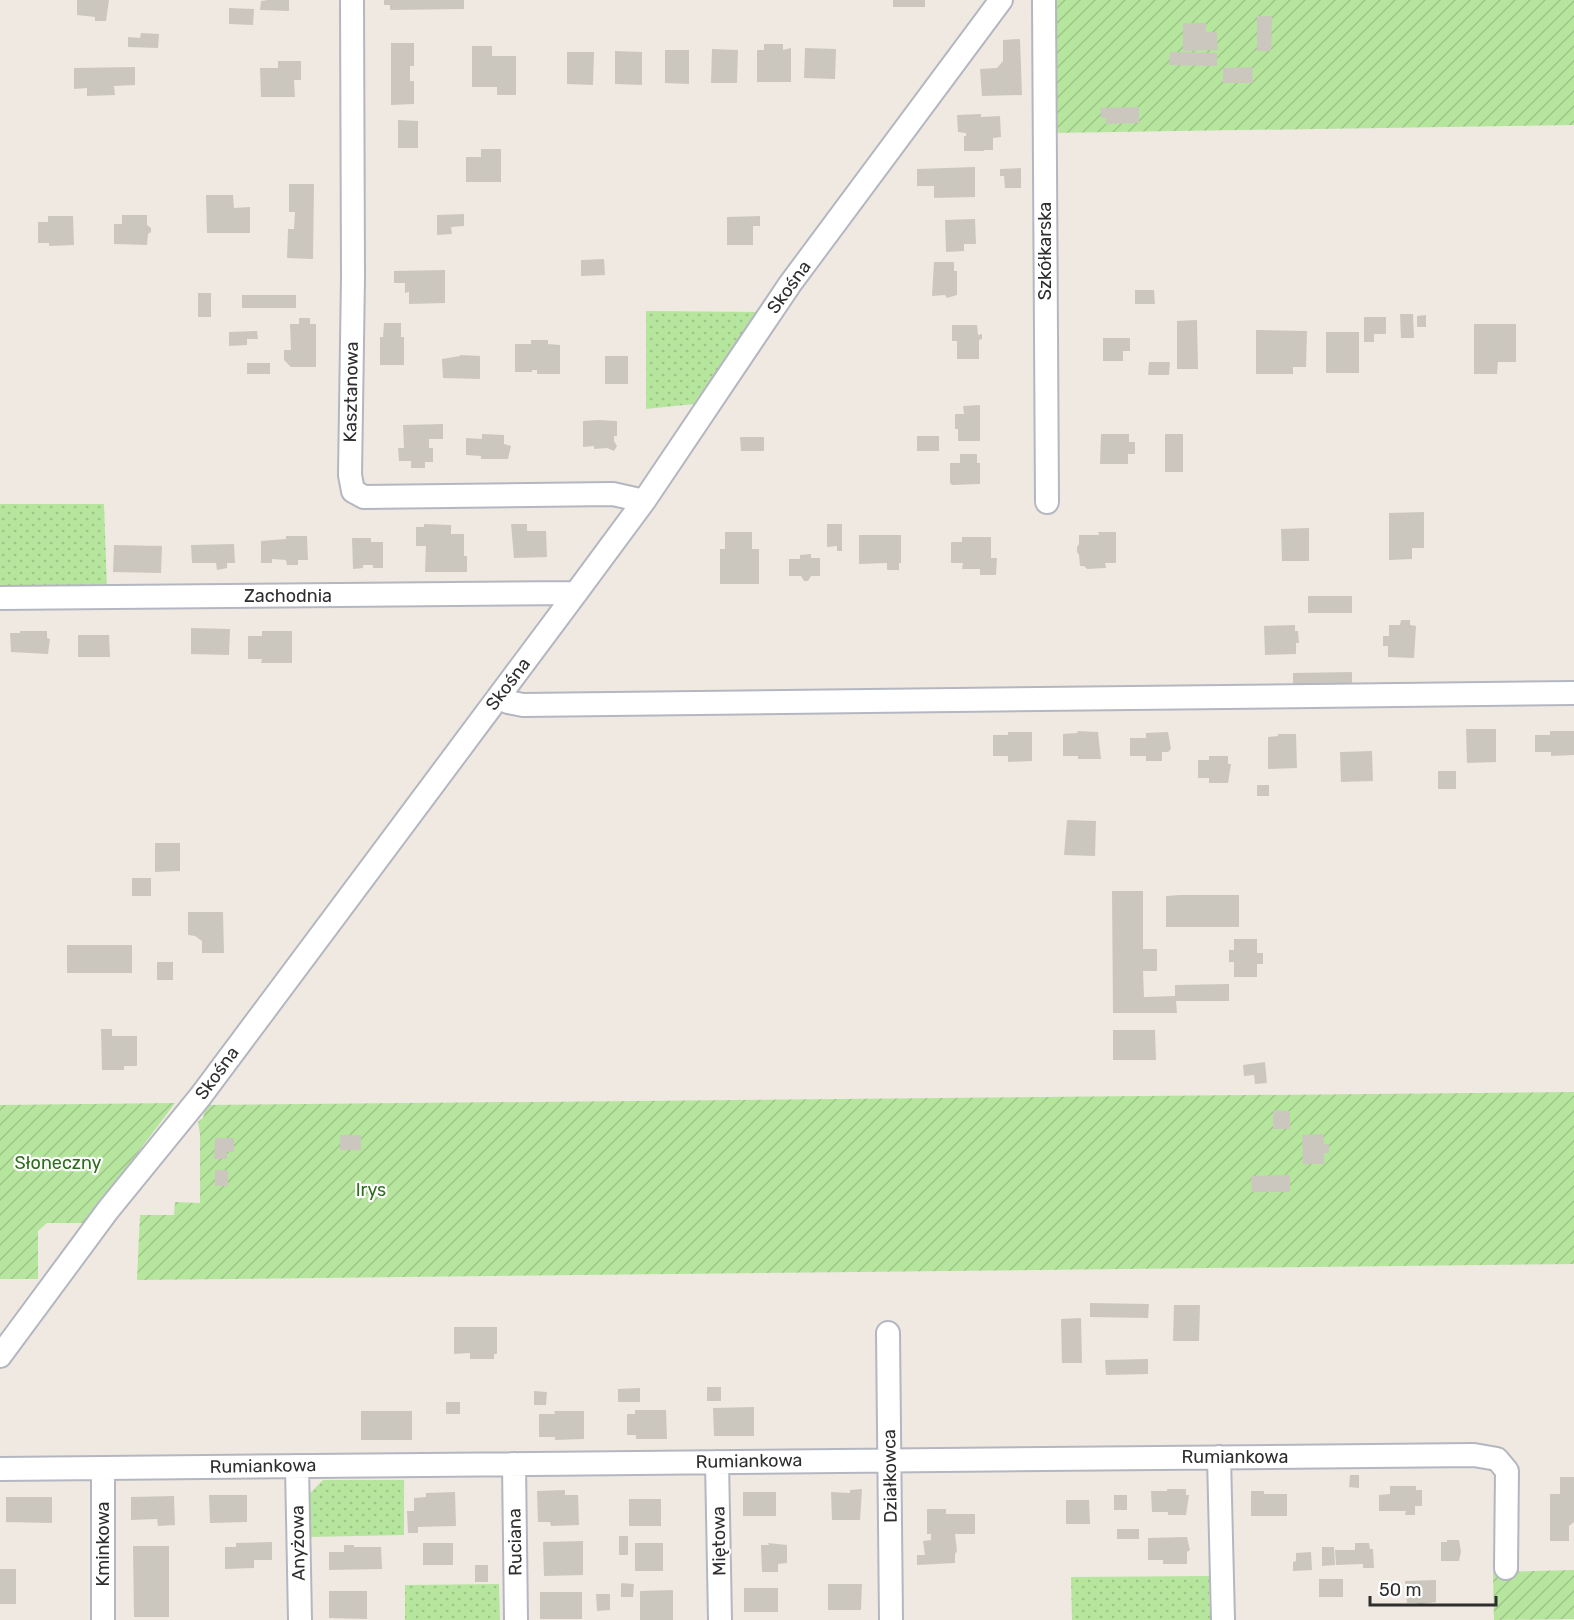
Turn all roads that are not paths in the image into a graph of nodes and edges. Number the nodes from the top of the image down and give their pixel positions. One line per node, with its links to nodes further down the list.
1 (352, 0): 4 (street, Kasztanowa)
2 (1001, 0): 4 (street, Skośna)
3 (1044, 0): 5 (street, Szkółkarska)
4 (644, 501): 6 (street, Skośna)
5 (1047, 502)
6 (576, 593): 7 (street, Zachodnia); 9 (street, Skośna)
7 (0, 598)
8 (1574, 693): 9 (street)
9 (499, 696): 11 (street, Skośna)
10 (888, 1333): 13 (street, Działkowca)
11 (0, 1356)
12 (1219, 1457): 13 (street, Rumiankowa); 19 (street, Rumiankowa); 25 (street)
13 (889, 1460): 14 (street, Rumiankowa); 24 (street, Działkowca)
14 (717, 1461): 15 (street, Rumiankowa); 23 (street, Miętowa)
15 (514, 1464): 16 (street, Rumiankowa); 22 (street, Ruciana)
16 (297, 1466): 17 (street, Rumiankowa); 21 (street, Anyżowa)
17 (103, 1468): 18 (street, Rumiankowa); 20 (street, Kminkowa)
18 (0, 1469)
19 (1506, 1568)
20 (103, 1620)
21 (300, 1620)
22 (516, 1620)
23 (720, 1620)
24 (891, 1620)
25 (1223, 1620)

